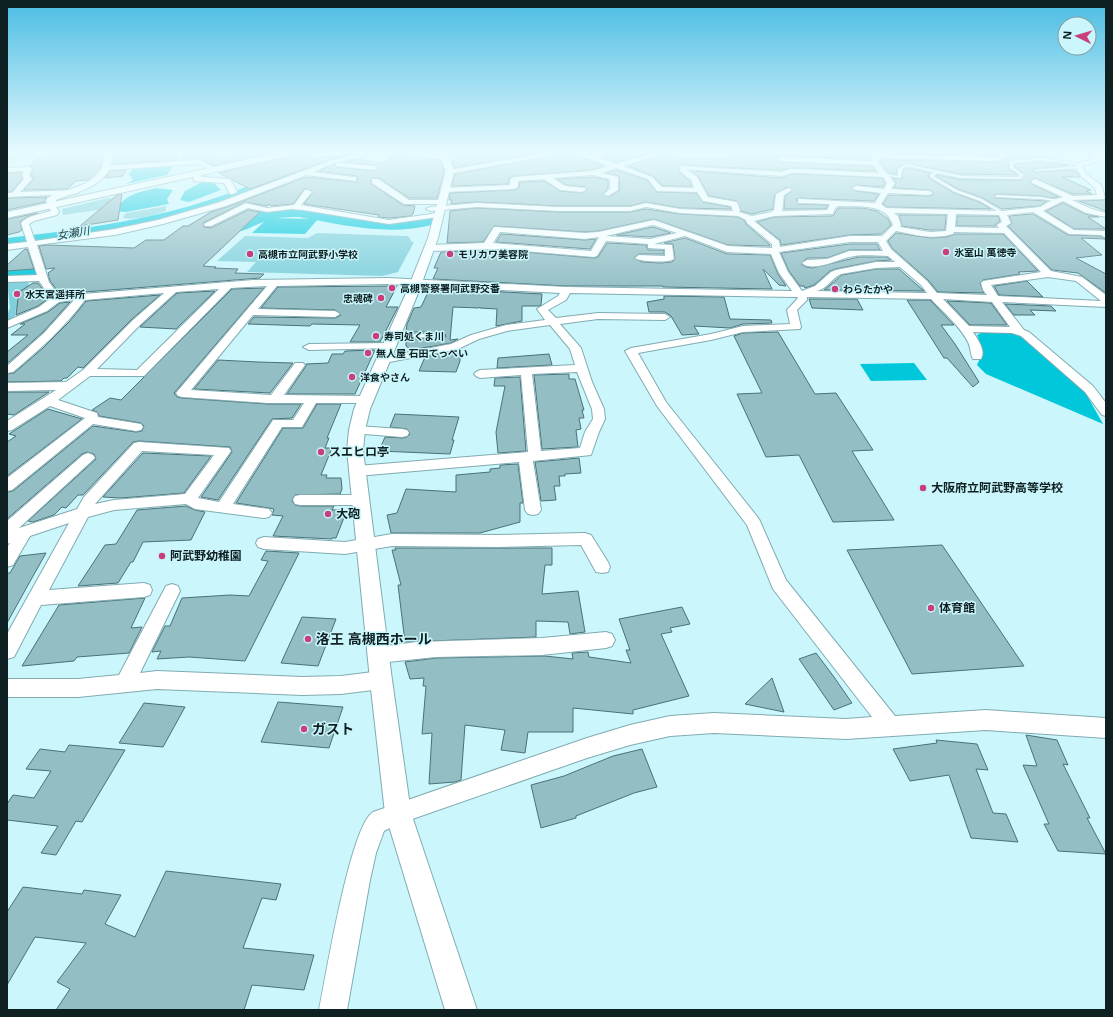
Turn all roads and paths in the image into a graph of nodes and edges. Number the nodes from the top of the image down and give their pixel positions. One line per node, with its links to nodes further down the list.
1 (53, 198): 24 (street)
2 (85, 198): 24 (main road)
3 (214, 198): 46 (street)
4 (236, 198): 46 (street)
5 (303, 198): 26 (street)
6 (402, 198): 7 (street)
7 (414, 198)
8 (422, 198): 26 (street)
9 (439, 198): 50 (street)
10 (466, 198): 25 (street)
11 (706, 198): 31 (street)
12 (779, 198): 32 (street)
13 (883, 198): 27 (street)
14 (974, 198): 30 (lane)
15 (1044, 198): 20 (lane)
16 (1087, 198): 17 (street)
17 (1069, 199): 20 (street); 34 (street)
18 (259, 200): 23 (street)
19 (599, 200): 25 (street)
20 (1055, 200): 28 (street)
21 (801, 201): 22 (street)
22 (836, 204): 27 (street); 32 (street)
23 (246, 205): 26 (street); 36 (street)
24 (51, 206): 33 (main road); 46 (street)
25 (636, 206): 31 (street)
26 (295, 208)
27 (881, 208): 29 (street); 37 (street)
28 (1035, 210): 30 (street); 41 (street)
29 (952, 213): 30 (street); 38 (street)
30 (1002, 213): 39 (street)
31 (739, 214): 35 (street)
32 (774, 214): 35 (street)
33 (7, 215)
34 (1106, 215)
35 (751, 218): 51 (street)
36 (208, 224)
37 (895, 228): 38 (street); 44 (street)
38 (950, 229): 39 (street)
39 (1007, 232): 58 (street)
40 (684, 234): 42 (street); 47 (street); 51 (street)
41 (1106, 235)
42 (584, 236): 43 (street); 48 (street)
43 (602, 238): 47 (street); 48 (street)
44 (884, 238): 51 (street); 52 (street)
45 (7, 239): 46 (street)
46 (30, 240): 49 (street); 59 (street)
47 (650, 242): 53 (street)
48 (487, 246): 50 (street)
49 (7, 247)
50 (430, 248): 62 (street)
51 (775, 251): 66 (street)
52 (890, 253): 54 (street); 56 (street)
53 (639, 258)
54 (828, 262): 55 (street); 57 (street)
55 (807, 263)
56 (901, 264): 57 (street); 68 (street)
57 (843, 272): 66 (street)
58 (1048, 274): 70 (street); 71 (street)
59 (42, 278): 60 (street); 69 (street)
60 (7, 279)
61 (274, 283): 62 (street); 63 (street); 73 (street)
62 (417, 283): 65 (street); 82 (street)
63 (227, 286): 64 (street); 88 (street)
64 (173, 290): 67 (street); 88 (street)
65 (566, 290): 66 (street); 76 (street)
66 (800, 293): 68 (street); 129 (street)
67 (83, 296): 69 (street); 86 (street)
68 (934, 296): 70 (street); 78 (street)
69 (56, 298): 77 (street)
70 (994, 298): 72 (street); 79 (street)
71 (1106, 300)
72 (1106, 304)
73 (249, 312): 74 (street); 92 (street)
74 (336, 314)
75 (665, 317): 76 (street)
76 (554, 323): 82 (street); 85 (street)
77 (7, 325)
78 (966, 329): 79 (street); 83 (street)
79 (1019, 331): 96 (street)
80 (442, 336): 82 (lane)
81 (309, 347): 82 (street)
82 (390, 348): 94 (street)
83 (978, 357)
84 (299, 365): 92 (street)
85 (582, 368): 87 (street); 102 (street)
86 (9, 370)
87 (526, 371): 89 (street); 102 (street)
88 (87, 372): 90 (street)
89 (480, 374)
90 (69, 386): 91 (street); 95 (street)
91 (7, 387)
92 (275, 399): 93 (street)
93 (312, 400): 94 (street); 109 (street)
94 (366, 400): 100 (street)
95 (49, 401): 97 (street); 98 (street)
96 (1106, 412)
97 (90, 420): 99 (street); 105 (street)
98 (9, 424)
99 (136, 427)
100 (357, 430): 101 (street); 104 (street)
101 (402, 433)
102 (530, 456): 104 (street); 110 (street)
103 (88, 458): 113 (street)
104 (357, 471): 108 (street)
105 (7, 486)
106 (189, 499): 109 (street); 111 (street); 111 (street)
107 (300, 500): 108 (street)
108 (361, 500): 117 (street)
109 (223, 508): 112 (street)
110 (533, 510)
111 (82, 513): 114 (street); 122 (street)
112 (264, 513)
113 (7, 530)
114 (24, 533): 115 (street); 118 (street)
115 (7, 538)
116 (264, 543): 117 (street)
117 (367, 546): 119 (street); 125 (street)
118 (7, 561)
119 (602, 566)
120 (144, 590): 122 (street)
121 (172, 591): 127 (street)
122 (36, 598): 124 (street)
123 (606, 640): 125 (street)
124 (7, 651)
125 (378, 655): 126 (street)
126 (381, 680): 127 (street); 131 (street)
127 (125, 683): 128 (street)
128 (7, 688)
129 (890, 725): 130 (street); 131 (street)
130 (1106, 728)
131 (398, 812): 132 (street); 133 (street)
132 (334, 1010)
133 (461, 1010)

